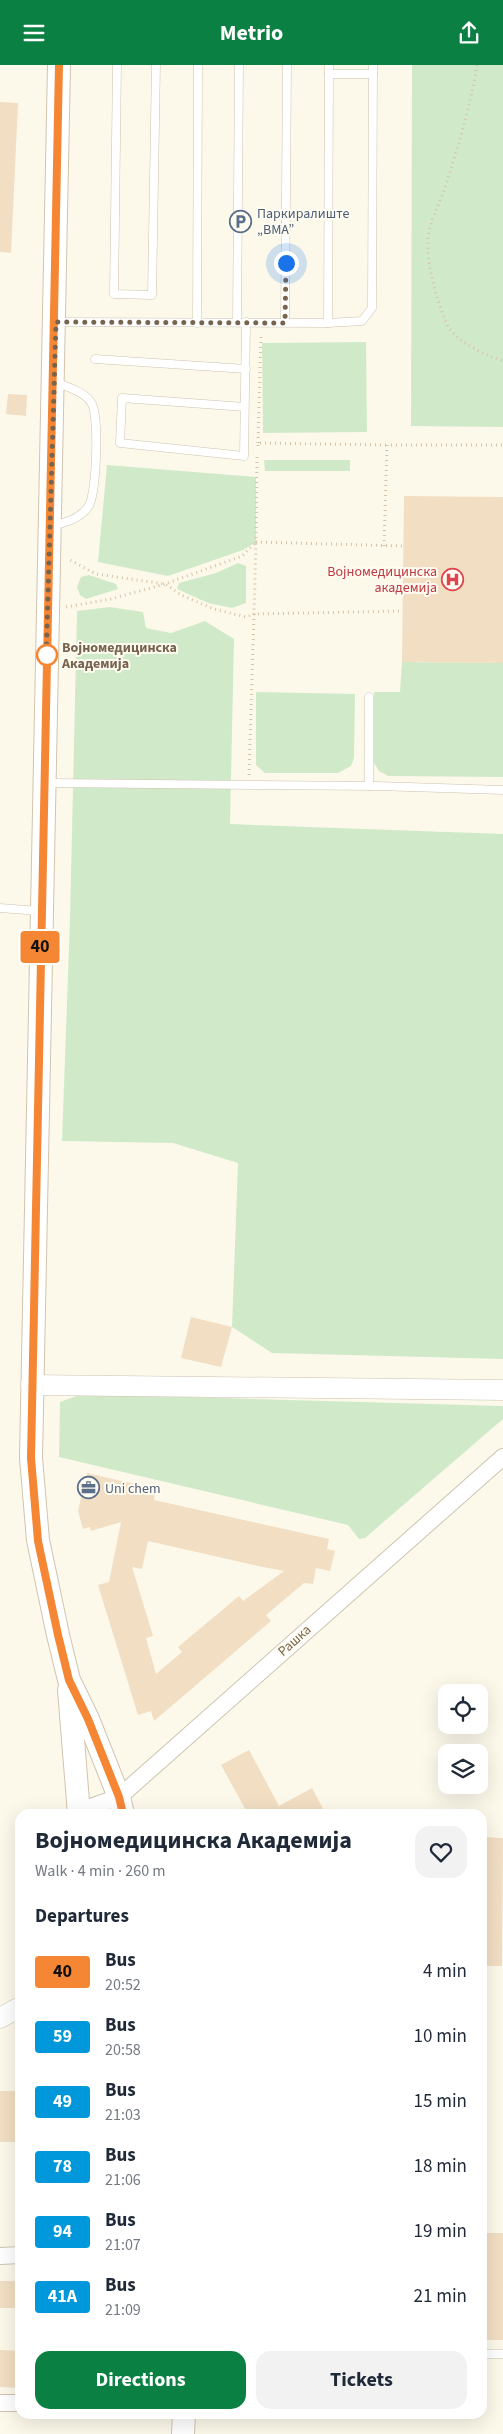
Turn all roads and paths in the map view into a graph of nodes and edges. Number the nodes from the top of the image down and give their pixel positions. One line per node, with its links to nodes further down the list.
1 (60, 65): 12 (main road)
2 (117, 65): 3 (lane)
3 (156, 65)
4 (198, 65): 15 (lane)
5 (239, 65): 13 (lane)
6 (287, 65): 17 (lane)
7 (329, 65): 10 (lane)
8 (374, 65): 11 (lane)
9 (477, 65): 20 (path)
10 (329, 74): 11 (lane); 18 (lane)
11 (373, 74): 18 (lane)
12 (56, 322): 15 (lane); 22 (main road)
13 (237, 322): 14 (lane); 15 (lane)
14 (246, 322): 16 (lane); 21 (lane)
15 (197, 323)
16 (260, 323): 17 (lane); 24 (path)
17 (285, 323): 18 (lane)
18 (328, 323)
19 (95, 359): 21 (lane)
20 (503, 361)
21 (246, 369): 23 (lane)
22 (54, 382): 27 (main road); 27 (lane)
23 (245, 407): 23 (lane)
24 (258, 443): 25 (path); 28 (path)
25 (387, 445): 26 (path); 29 (path)
26 (503, 445)
27 (49, 527): 37 (main road)
28 (256, 542): 29 (path); 32 (path); 35 (path)
29 (384, 545): 30 (path)
30 (403, 546)
31 (63, 557): 32 (path)
32 (165, 585): 33 (path); 35 (path)
33 (62, 608)
34 (402, 611): 35 (path)
35 (254, 614): 38 (path)
36 (369, 697): 39 (lane)
37 (43, 783): 38 (lane); 42 (main road)
38 (248, 785): 39 (lane)
39 (369, 786): 40 (lane)
40 (503, 790)
41 (0, 908): 42 (lane)
42 (41, 911): 43 (main road)
43 (31, 1385): 44 (street); 46 (main road)
44 (503, 1390)
45 (503, 1457): 47 (street, Рашка)
46 (69, 1680): 47 (main road); 48 (main road)
47 (121, 1805): 49 (street, Рашка)
48 (79, 1809)
49 (97, 1809)
50 (15, 2010): 51 (street)
51 (0, 2018)
52 (15, 2255): 53 (street)
53 (0, 2256)
54 (487, 2354): 55 (lane)
55 (503, 2354)
56 (0, 2403): 57 (street)
57 (15, 2403)
58 (184, 2419): 59 (main road)
59 (184, 2434)

